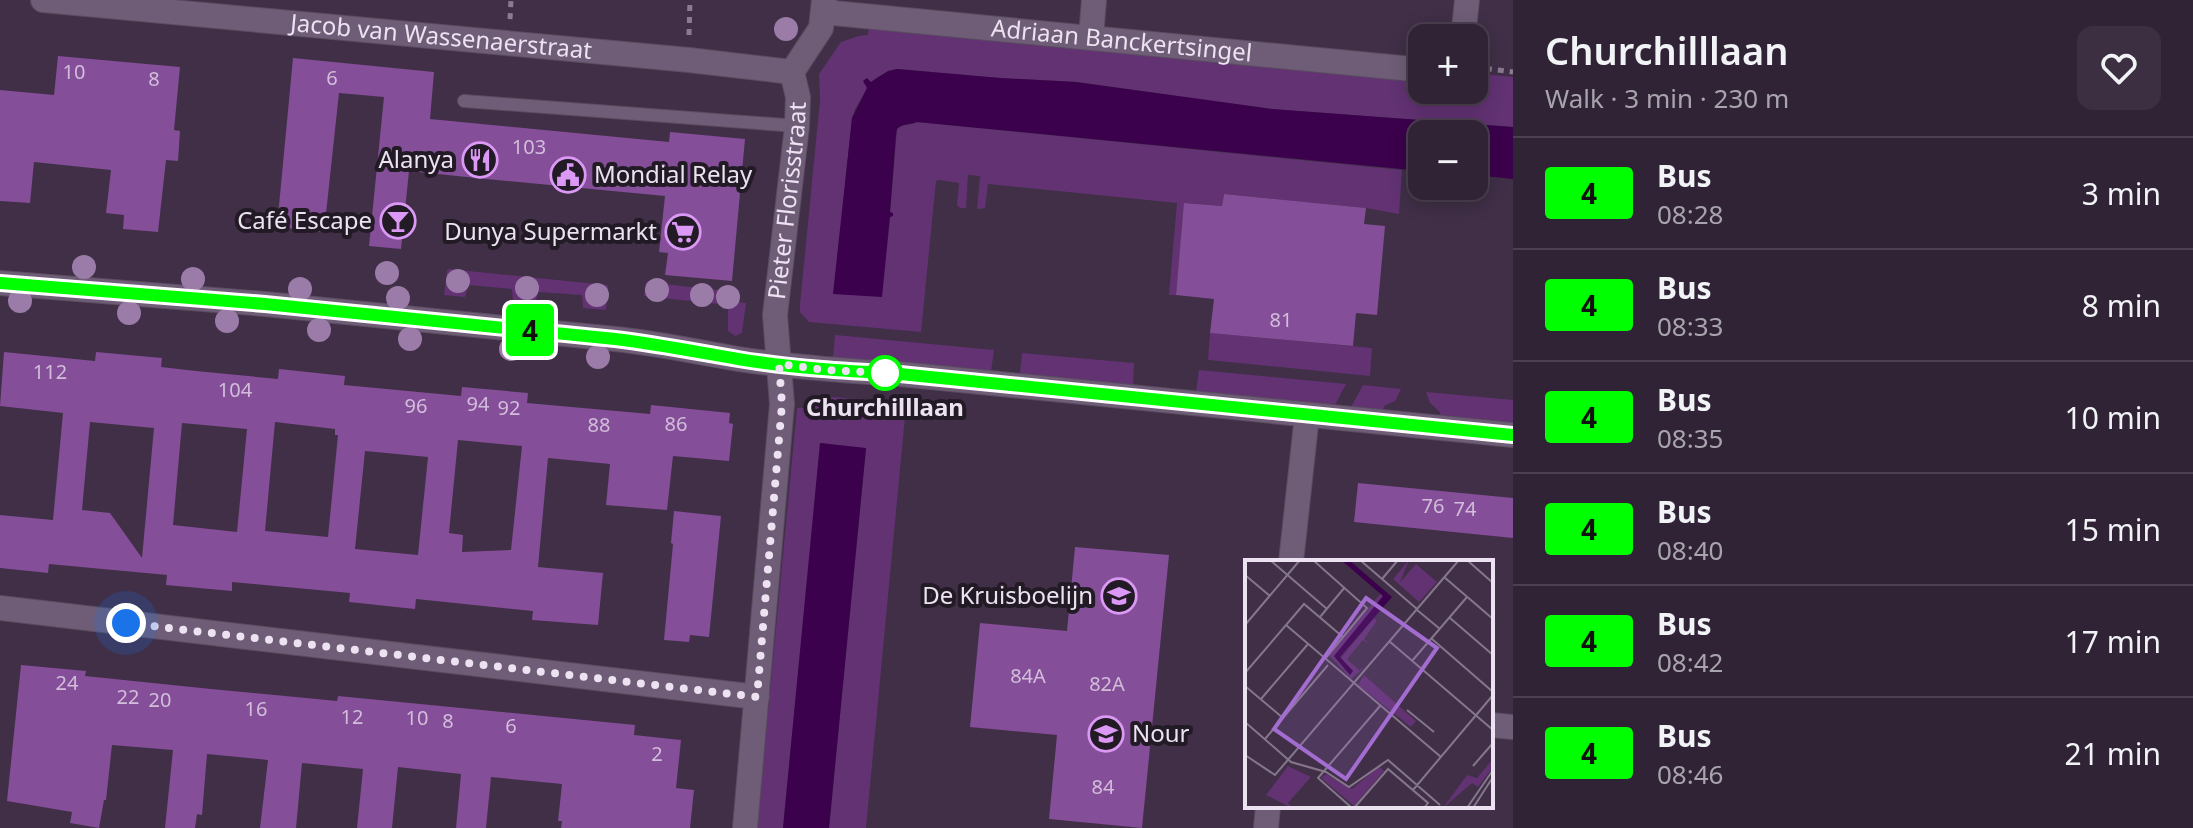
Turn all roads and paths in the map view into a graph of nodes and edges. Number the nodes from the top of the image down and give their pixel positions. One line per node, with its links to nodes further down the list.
1 (43, 0): 4 (street, Jacob van Wassenaerstraat)
2 (1094, 0): 7 (street)
3 (1467, 0): 6 (street)
4 (134, 4): 10 (street, Jacob van Wassenaerstraat)
5 (823, 6): 7 (street, Adriaan Banckertsingel); 10 (street, Pieter Florisstraat)
6 (1464, 24)
7 (1091, 37): 8 (street, Adriaan Banckertsingel)
8 (1408, 69)
9 (1488, 69): 11 (path)
10 (792, 72): 13 (street, Pieter Florisstraat)
11 (1513, 72)
12 (464, 101): 13 (lane)
13 (797, 126): 15 (street, Pieter Florisstraat)
14 (0, 283): 15 (street)
15 (779, 364): 16 (street); 20 (street, Pieter Florisstraat)
16 (1307, 415): 17 (street); 18 (street)
17 (1513, 435)
18 (1291, 560)
19 (0, 608): 20 (street)
20 (757, 697): 24 (street, Pieter Florisstraat)
21 (1493, 725): 22 (street)
22 (1513, 727)
23 (1268, 808): 25 (street)
24 (745, 828)
25 (1266, 828)

